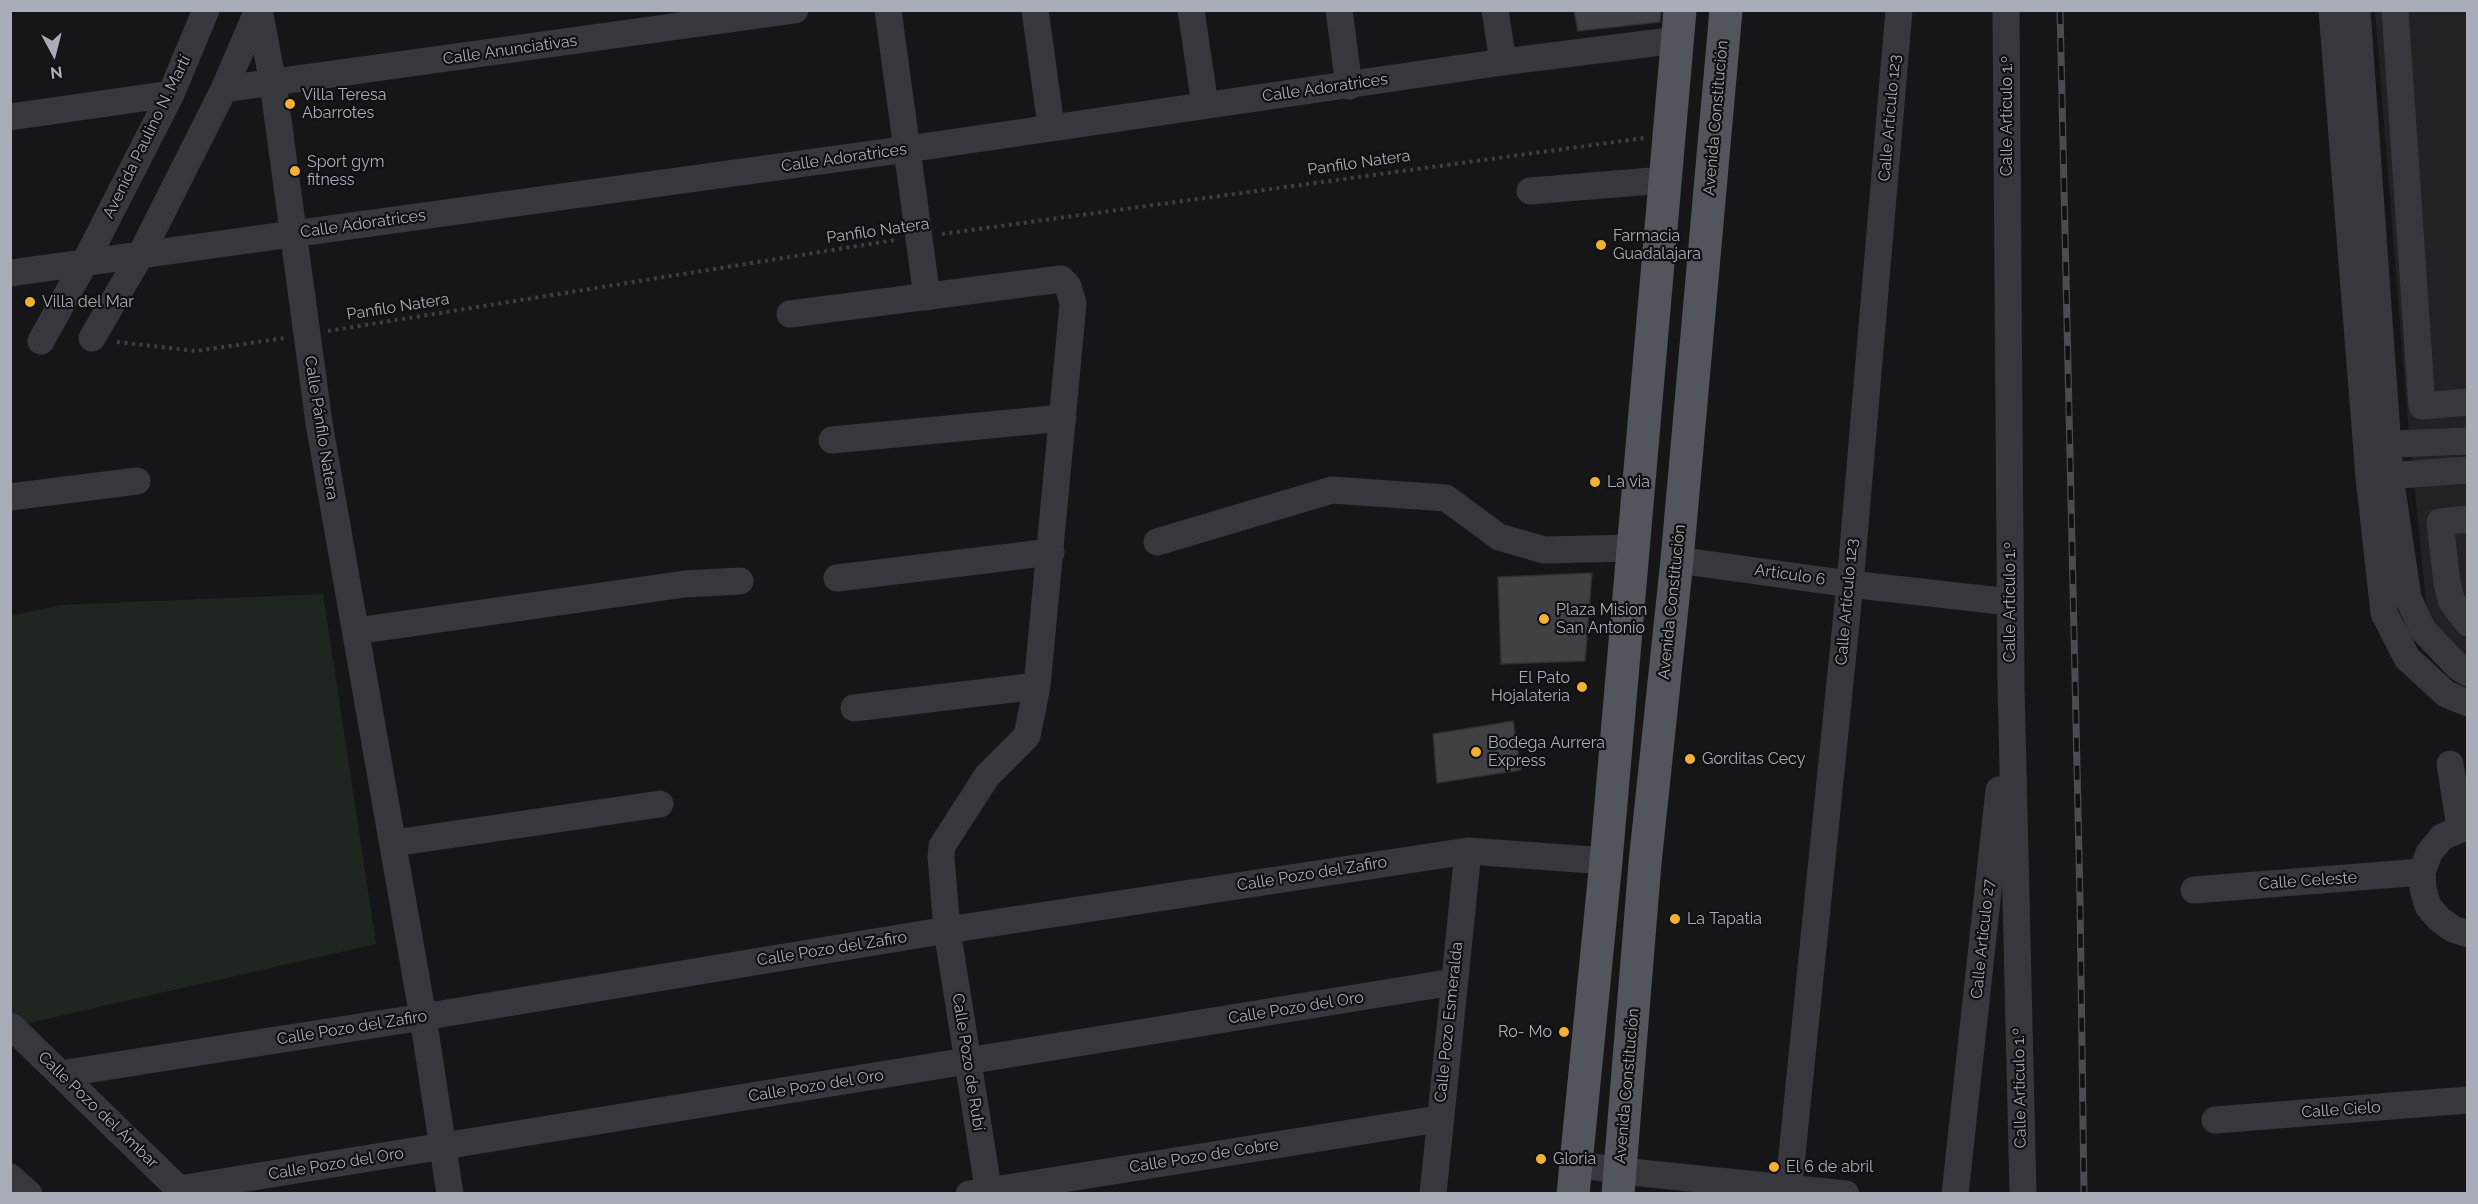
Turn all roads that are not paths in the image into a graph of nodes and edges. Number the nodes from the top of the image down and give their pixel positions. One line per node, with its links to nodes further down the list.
1 (206, 10): 20 (street, Avenida Paulino N. Martí)
2 (259, 10): 17 (street, Calle Pánfilo Natera); 19 (street)
3 (795, 10): 17 (street, Calle Anunciativas)
4 (888, 10): 24 (street)
5 (1035, 10): 23 (street)
6 (1191, 10): 21 (street)
7 (1339, 10): 18 (street)
8 (1495, 10): 16 (street)
9 (1726, 10): 48 (main road, Avenida Constitución)
10 (1899, 10): 51 (street, Calle Artículo 123)
11 (2006, 10): 52 (street, Calle Artículo 1.º)
12 (2332, 10): 39 (street)
13 (2357, 10): 39 (street)
14 (2395, 10): 35 (street)
15 (1679, 25): 16 (street, Calle Adoratrices); 25 (main road)
16 (1503, 62): 18 (street, Calle Adoratrices)
17 (273, 83): 19 (street, Calle Anunciativas); 27 (street, Calle Pánfilo Natera)
18 (1349, 86): 21 (street, Calle Adoratrices)
19 (224, 88): 28 (street)
20 (171, 94): 22 (street); 29 (street, Avenida Paulino N. Martí)
21 (1204, 105): 23 (street, Calle Adoratrices)
22 (10, 117)
23 (1051, 126): 24 (street, Calle Adoratrices)
24 (909, 149): 27 (street, Calle Adoratrices); 31 (street)
25 (1664, 180): 26 (street); 46 (main road)
26 (1530, 191)
27 (294, 233): 28 (street, Calle Adoratrices); 54 (street, Calle Pánfilo Natera)
28 (140, 256): 29 (street, Calle Adoratrices); 33 (street)
29 (85, 262): 30 (street, Calle Adoratrices); 34 (street, Avenida Paulino N. Martí)
30 (10, 273)
31 (927, 297): 32 (street); 36 (street, Calle Pozo de Rubí)
32 (790, 314)
33 (92, 338)
34 (41, 341)
35 (2468, 402)
36 (1063, 417): 37 (street); 47 (street, Calle Pozo de Rubí)
37 (832, 440)
38 (2468, 441): 39 (street)
39 (2377, 445): 41 (street)
40 (2468, 470): 41 (street)
41 (2379, 476): 55 (street); 58 (street)
42 (137, 481): 43 (street)
43 (10, 497)
44 (2468, 519): 53 (street)
45 (1157, 542): 46 (street)
46 (1632, 548): 65 (main road)
47 (1051, 552): 49 (street); 57 (street, Calle Pozo de Rubí)
48 (1677, 560): 51 (street, Articulo 6); 81 (main road, Avenida Constitución)
49 (837, 578)
50 (740, 581): 54 (street)
51 (1850, 584): 52 (street, Articulo 6); 82 (street, Calle Artículo 123)
52 (2010, 602): 56 (street, Calle Artículo 1.º)
53 (2468, 623)
54 (356, 631): 63 (street, Calle Pánfilo Natera)
55 (2468, 673)
56 (2011, 684): 89 (street, Calle Artículo 27); 90 (street, Calle Artículo 1.º)
57 (1037, 686): 59 (street); 68 (street, Calle Pozo de Rubí)
58 (2468, 703)
59 (854, 708)
60 (2450, 764): 62 (street)
61 (660, 804): 63 (street)
62 (2464, 827): 66 (street)
63 (394, 843): 71 (street, Calle Pánfilo Natera)
64 (1468, 851): 65 (street, Calle Pozo del Zafiro); 68 (street, Calle Pozo del Zafiro); 70 (street, Calle Pozo Esmeralda)
65 (1606, 861): 80 (main road)
66 (2422, 872): 67 (street, Calle Celeste); 69 (street)
67 (2194, 890)
68 (947, 930): 71 (street, Calle Pozo del Zafiro); 73 (street, Calle Pozo de Rubí)
69 (2468, 934)
70 (1453, 982): 73 (street, Calle Pozo del Oro); 76 (street, Calle Pozo Esmeralda)
71 (423, 1017): 74 (street, Calle Pozo del Zafiro); 78 (street)
72 (12, 1027): 74 (street, Calle Pozo del Ámbar)
73 (967, 1061): 78 (street, Calle Pozo del Oro); 84 (street, Calle Pozo de Rubí)
74 (60, 1074): 83 (street, Calle Pozo del Ámbar)
75 (2468, 1101): 77 (street, Calle Cielo)
76 (1438, 1119): 84 (street, Calle Pozo de Cobre); 87 (street, Calle Pozo Esmeralda)
77 (2215, 1120)
78 (444, 1146): 83 (street, Calle Pozo del Oro); 86 (street)
79 (10, 1177): 85 (street)
80 (1575, 1179): 81 (street)
81 (1619, 1182): 82 (street)
82 (1789, 1190): 88 (street)
83 (181, 1191)
84 (982, 1192)
85 (29, 1194)
86 (450, 1194)
87 (1432, 1194)
88 (1846, 1194)
89 (1955, 1194)
90 (2023, 1194)

